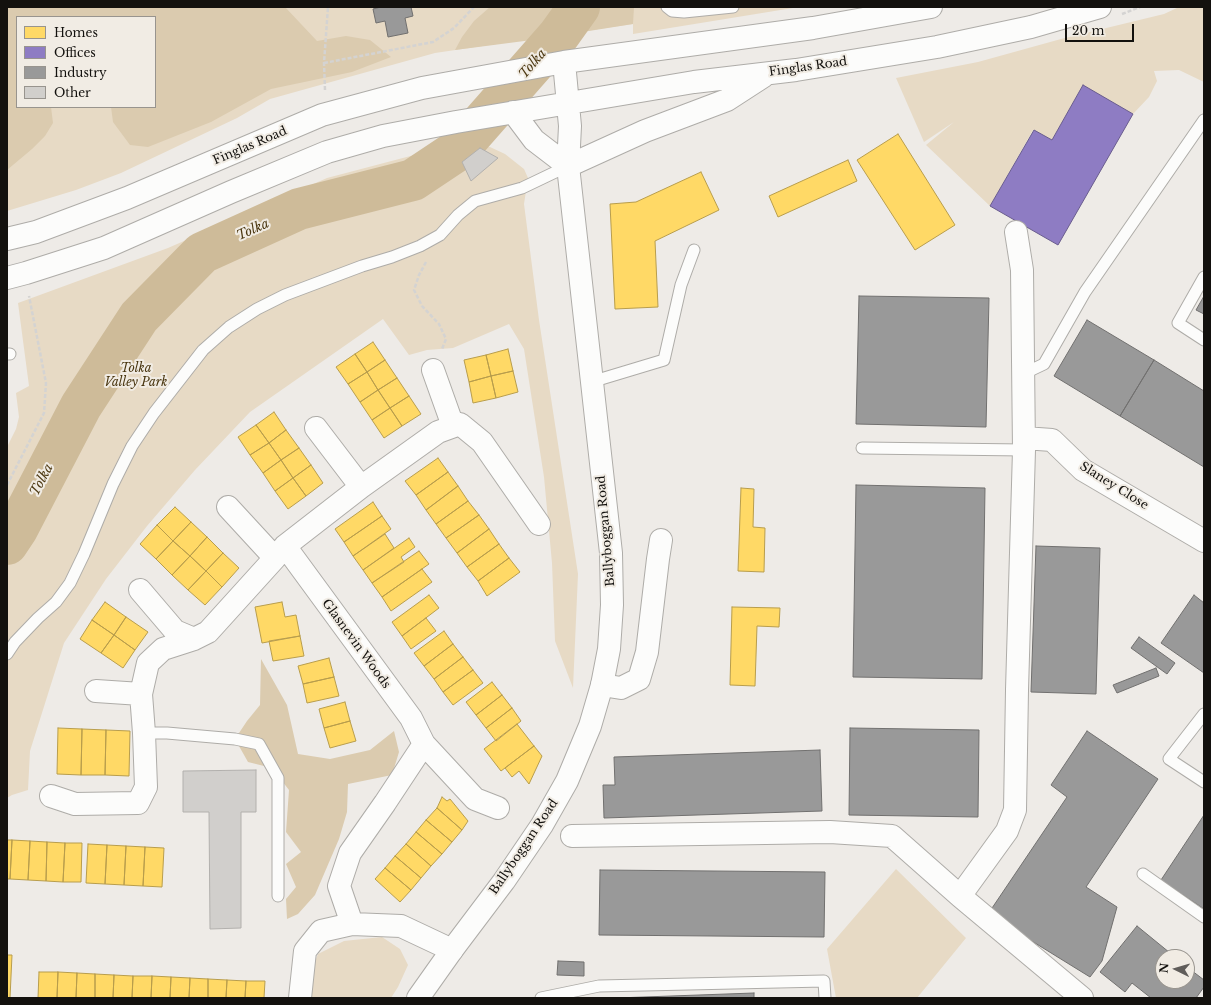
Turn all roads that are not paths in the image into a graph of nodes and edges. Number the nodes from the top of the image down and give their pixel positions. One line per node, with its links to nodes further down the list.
1 (667, 7): 2 (lane)
2 (733, 7)
3 (931, 7): 5 (street)
4 (1100, 7): 6 (street, Finglas Road)
5 (564, 62): 7 (street, Ballyboggan Road); 12 (street, Finglas Road)
6 (770, 73): 7 (street, Finglas Road); 10 (street)
7 (568, 103): 8 (street, Finglas Road); 10 (street, Ballyboggan Road)
8 (513, 112): 10 (street); 15 (street, Finglas Road)
9 (1204, 120): 18 (lane)
10 (568, 166): 19 (street, Ballyboggan Road); 32 (lane)
11 (1016, 232): 18 (street)
12 (7, 239)
13 (694, 250): 19 (lane)
14 (1204, 276): 16 (lane)
15 (7, 278)
16 (1204, 340)
17 (432, 370): 20 (street)
18 (1023, 374): 22 (street)
19 (591, 382): 33 (street, Ballyboggan Road)
20 (453, 426): 24 (street); 26 (street)
21 (316, 428): 24 (street)
22 (1024, 444): 23 (lane); 28 (street, Slaney Close); 45 (street)
23 (862, 448)
24 (361, 487): 29 (street)
25 (228, 507): 29 (street, Glasnevin Woods)
26 (539, 524)
27 (661, 540): 33 (street)
28 (1204, 541)
29 (280, 552): 31 (street); 38 (street, Glasnevin Woods)
30 (140, 590): 31 (street)
31 (194, 639): 35 (street)
32 (7, 654)
33 (602, 685): 48 (street, Ballyboggan Road)
34 (96, 691): 35 (street)
35 (141, 694): 37 (street)
36 (1204, 714): 39 (lane)
37 (144, 733): 40 (street); 44 (lane)
38 (424, 744): 41 (street, Glasnevin Woods); 47 (street)
39 (1204, 782)
40 (51, 796)
41 (498, 808)
42 (572, 836): 45 (street)
43 (1143, 874): 46 (lane)
44 (278, 896)
45 (960, 896): 53 (street)
46 (1204, 917)
47 (352, 924): 48 (street); 49 (street)
48 (452, 950): 50 (street, Ballyboggan Road)
49 (300, 998)
50 (418, 998)
51 (541, 998): 52 (lane)
52 (825, 998)
53 (1082, 998)

